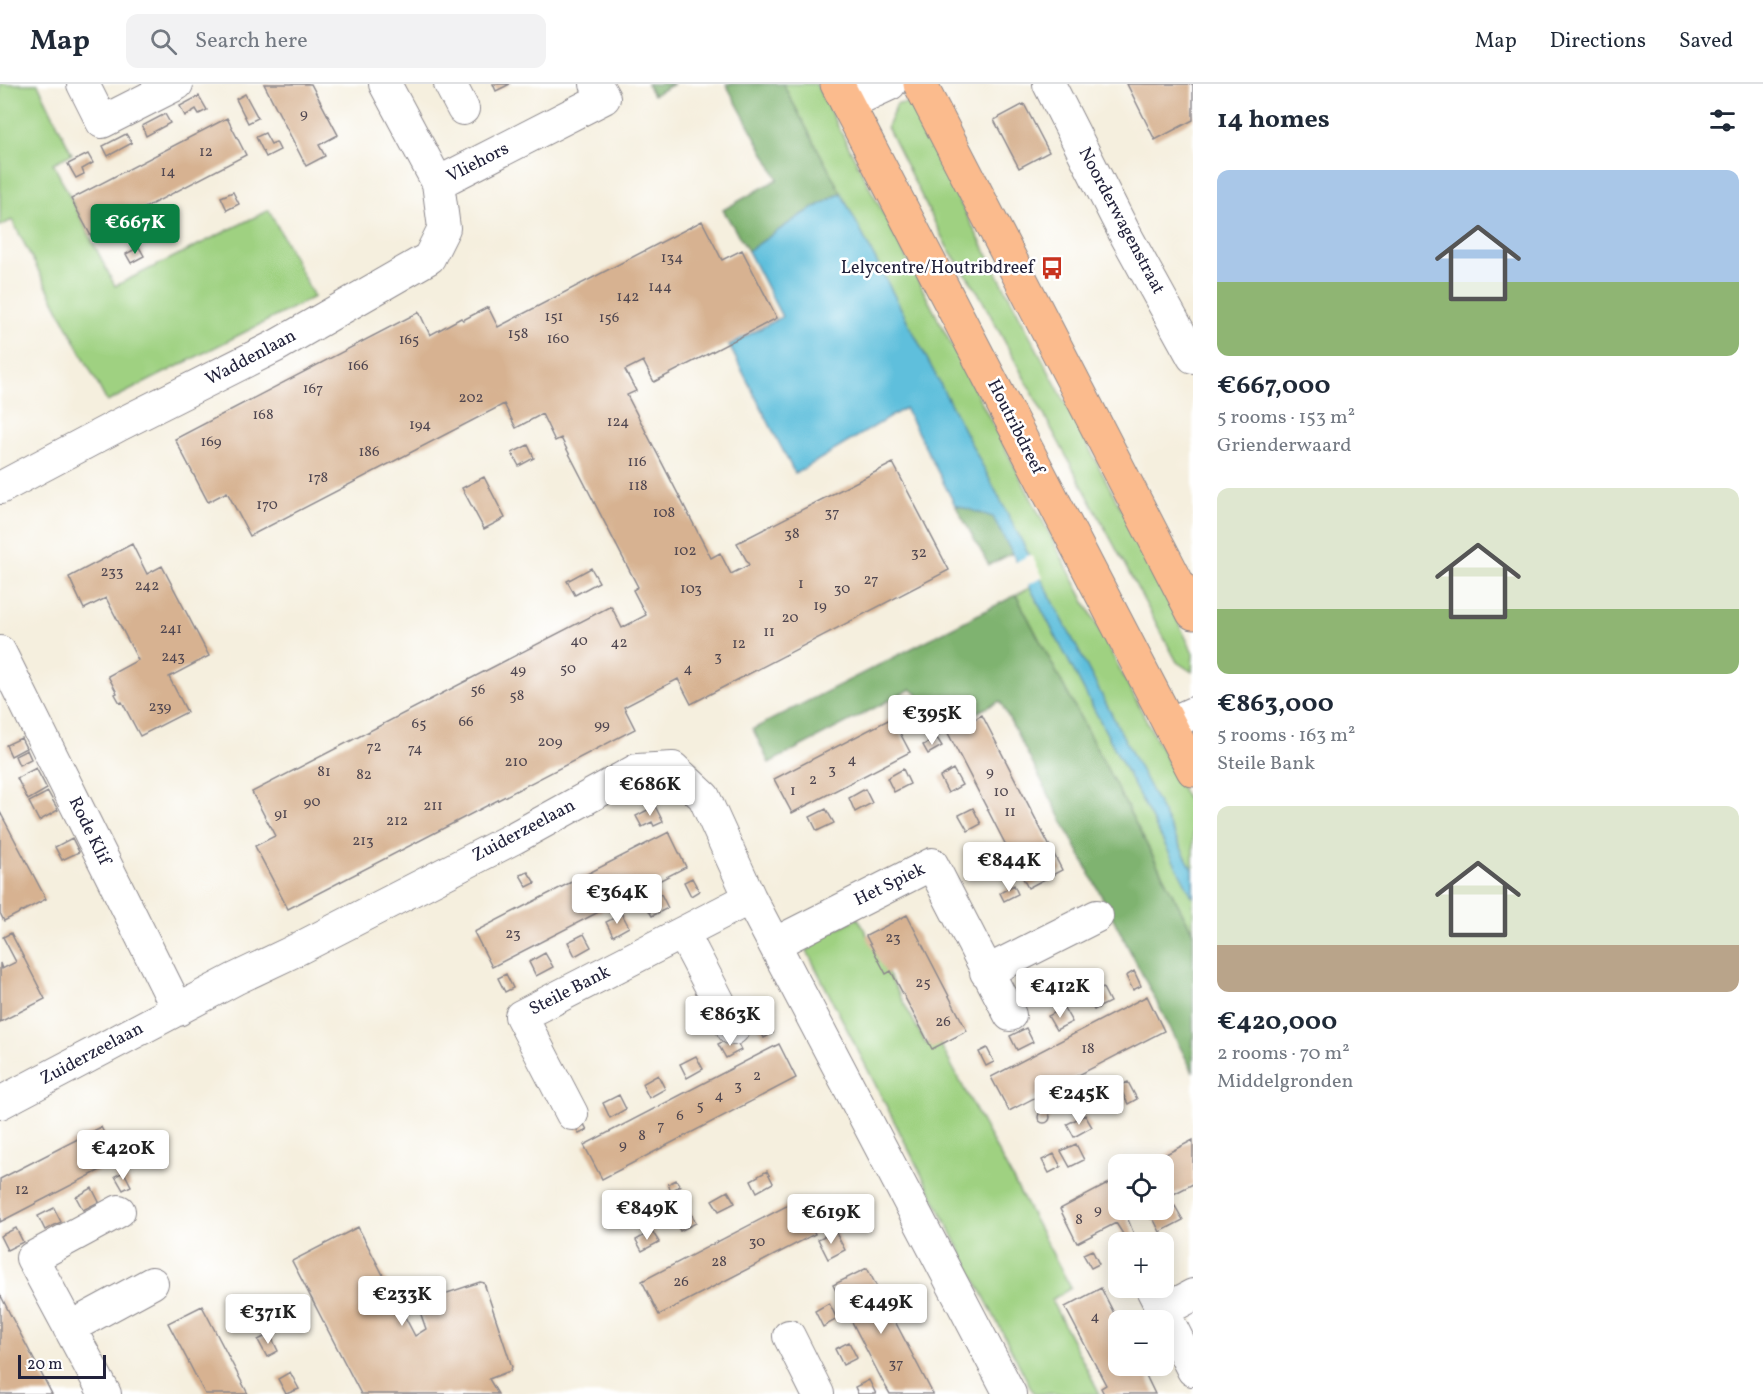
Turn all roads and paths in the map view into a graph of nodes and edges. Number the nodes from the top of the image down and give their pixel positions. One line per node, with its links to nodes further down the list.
1 (83, 84): 2 (street)
2 (177, 84)
3 (386, 84): 9 (street, Vliehors)
4 (596, 84): 9 (street, Vliehors)
5 (890, 84): 8 (street)
6 (920, 84): 12 (main road)
7 (1049, 84): 10 (street, Noorderwagenstraat)
8 (842, 94): 14 (main road, Houtribdreef)
9 (438, 183): 11 (street, Waddenlaan)
10 (1193, 357)
11 (0, 488)
12 (1193, 613)
13 (0, 652): 21 (street, Rode Klif)
14 (1181, 719): 15 (main road, Houtribdreef)
15 (1193, 770)
16 (750, 898): 18 (street, Steile Bank); 19 (street, Zuiderzeelaan); 21 (street, Zuiderzeelaan)
17 (1097, 916): 20 (street)
18 (683, 933): 23 (street); 25 (street, Steile Bank)
19 (774, 944): 20 (street, Het Spiek); 35 (street, Zuiderzeelaan)
20 (986, 972): 22 (street, Het Spiek)
21 (178, 1010): 24 (street, Zuiderzeelaan)
22 (1010, 1015)
23 (733, 1029)
24 (0, 1102)
25 (572, 1114)
26 (119, 1211): 30 (street)
27 (152, 1283): 30 (street)
28 (1193, 1295): 29 (street)
29 (1157, 1299): 32 (street)
30 (69, 1328): 33 (street)
31 (789, 1336): 34 (street)
32 (1193, 1370)
33 (105, 1394)
34 (819, 1394)
35 (1010, 1394)

